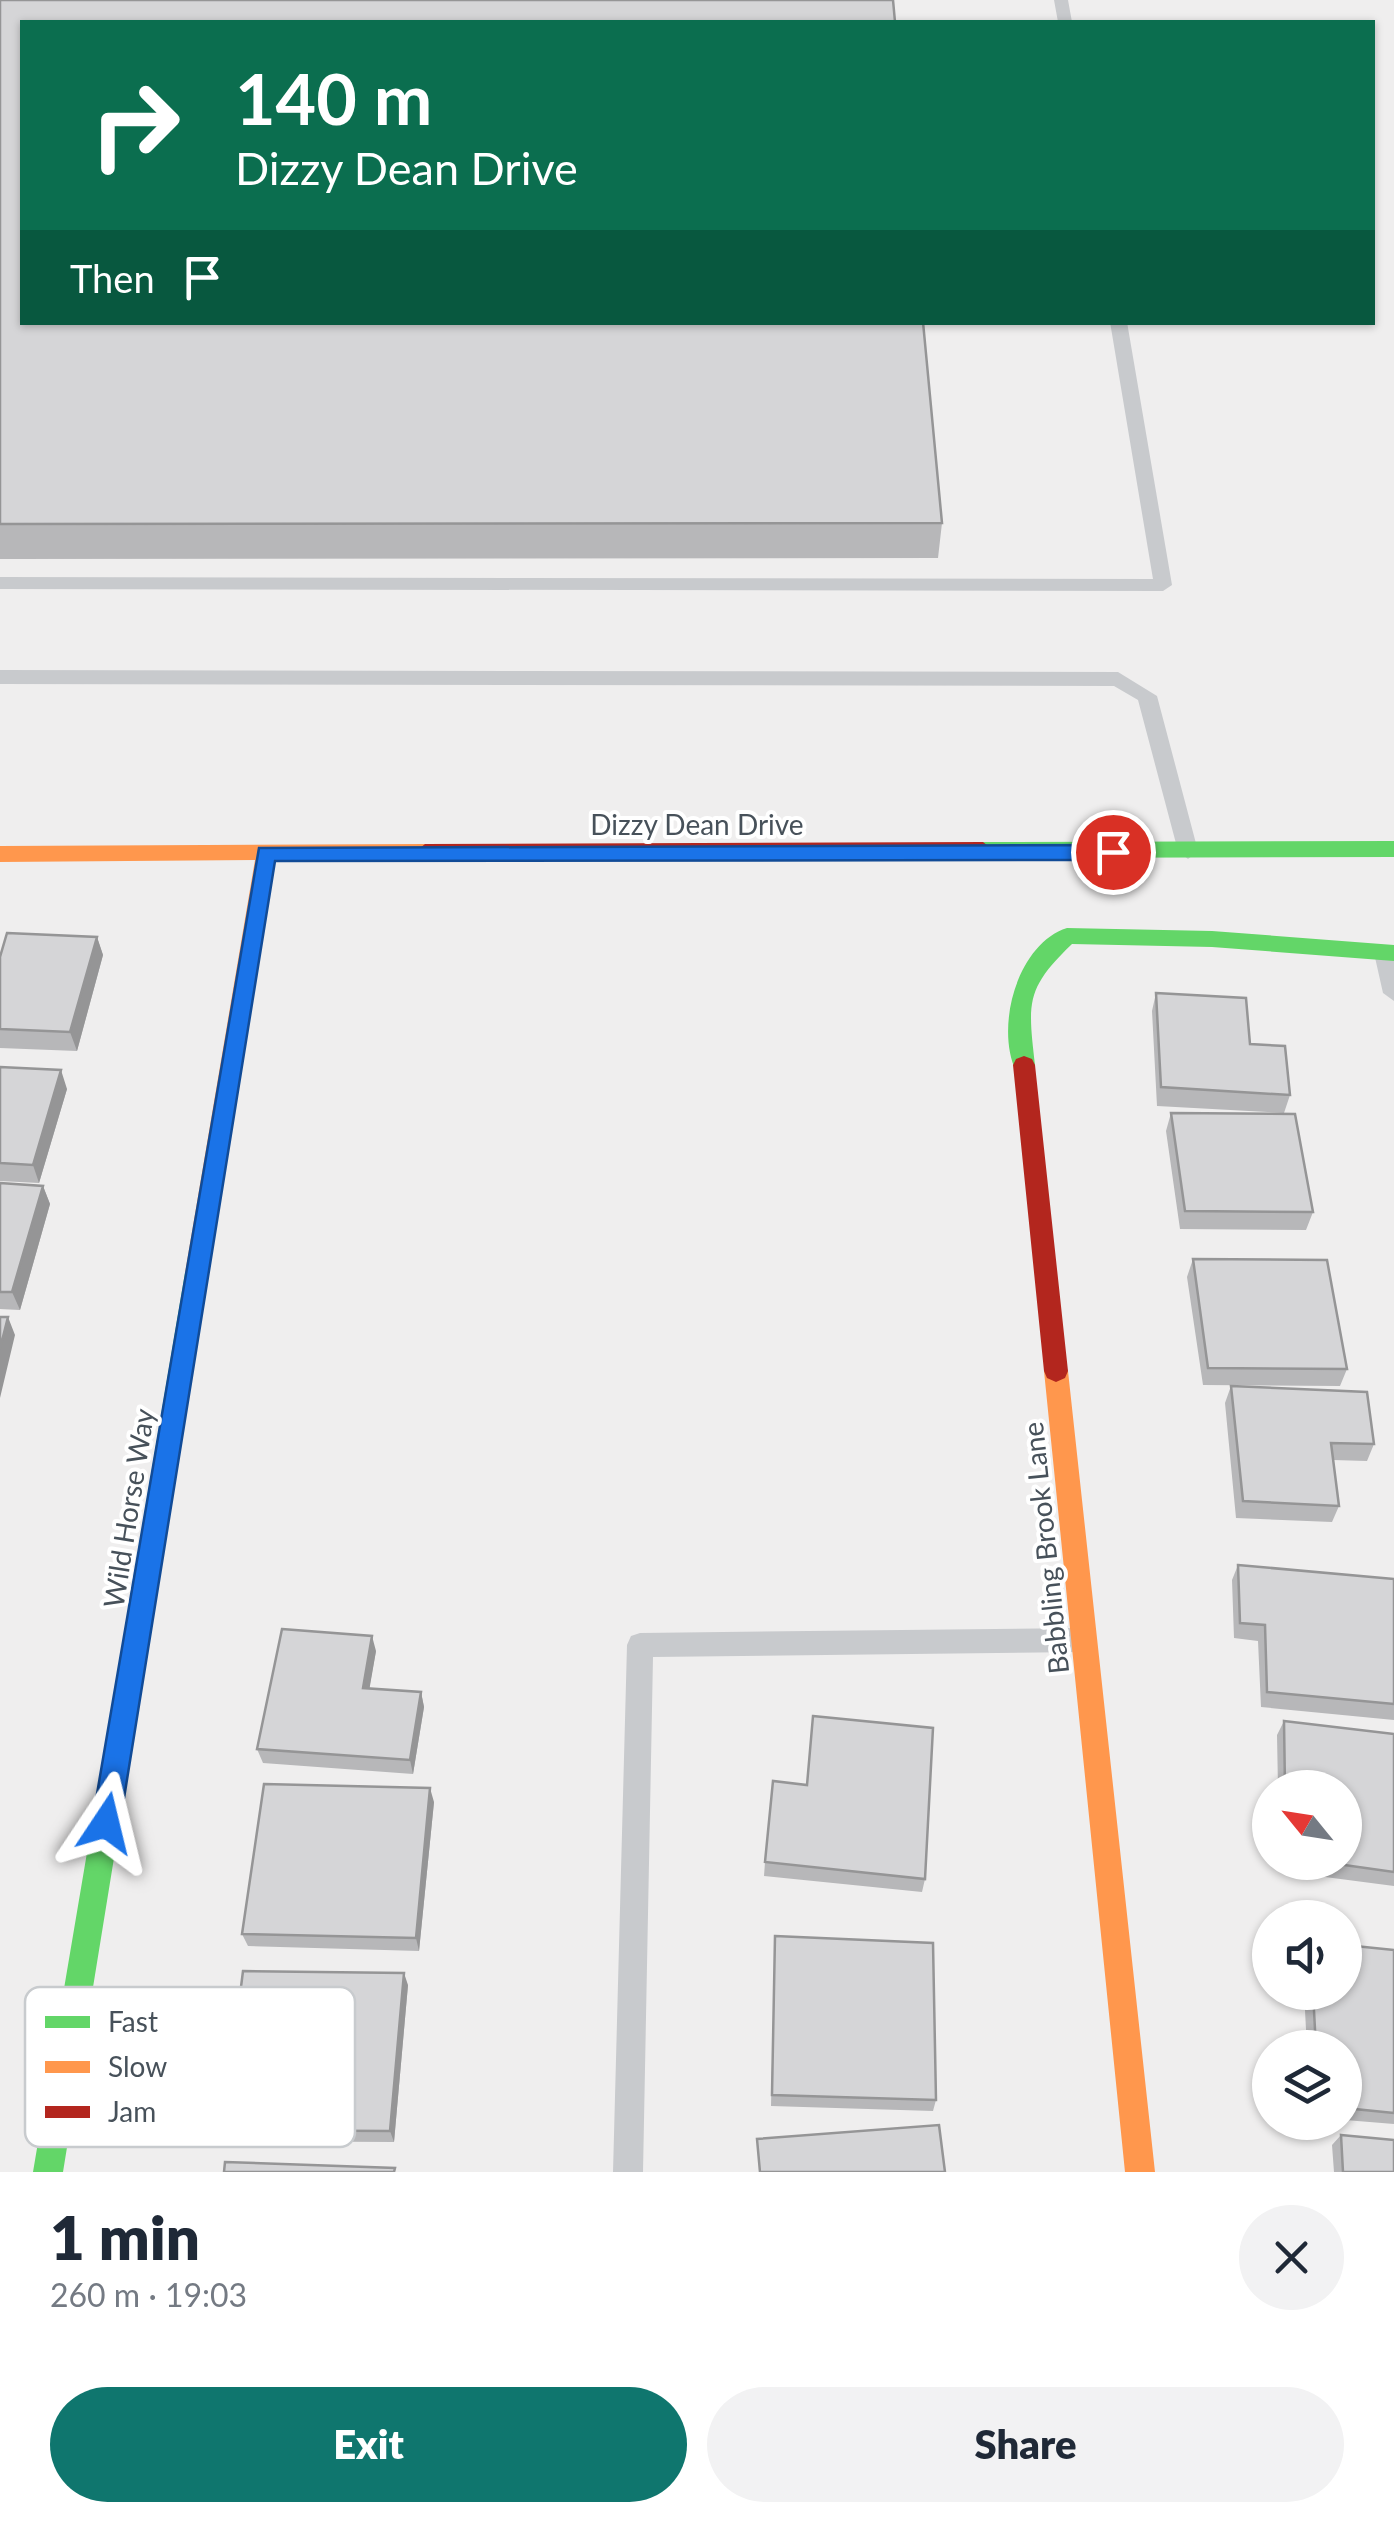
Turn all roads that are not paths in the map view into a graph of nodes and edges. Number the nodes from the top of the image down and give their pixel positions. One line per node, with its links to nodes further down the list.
1 (1119, 325): 2 (lane)
2 (0, 583)
3 (0, 677): 5 (lane)
4 (1394, 849): 5 (street, Dizzy Dean Drive)
5 (1188, 852): 7 (street, Dizzy Dean Drive)
6 (0, 854): 7 (street, Dizzy Dean Drive)
7 (266, 854): 11 (street, Wild Horse Way)
8 (1389, 953): 9 (lane); 10 (street, Babbling Brook Lane)
9 (1394, 992)
10 (1084, 1640): 14 (lane); 15 (street, Babbling Brook Lane)
11 (79, 1987)
12 (52, 2147): 13 (street, Wild Horse Way)
13 (48, 2172)
14 (628, 2172)
15 (1140, 2172)

